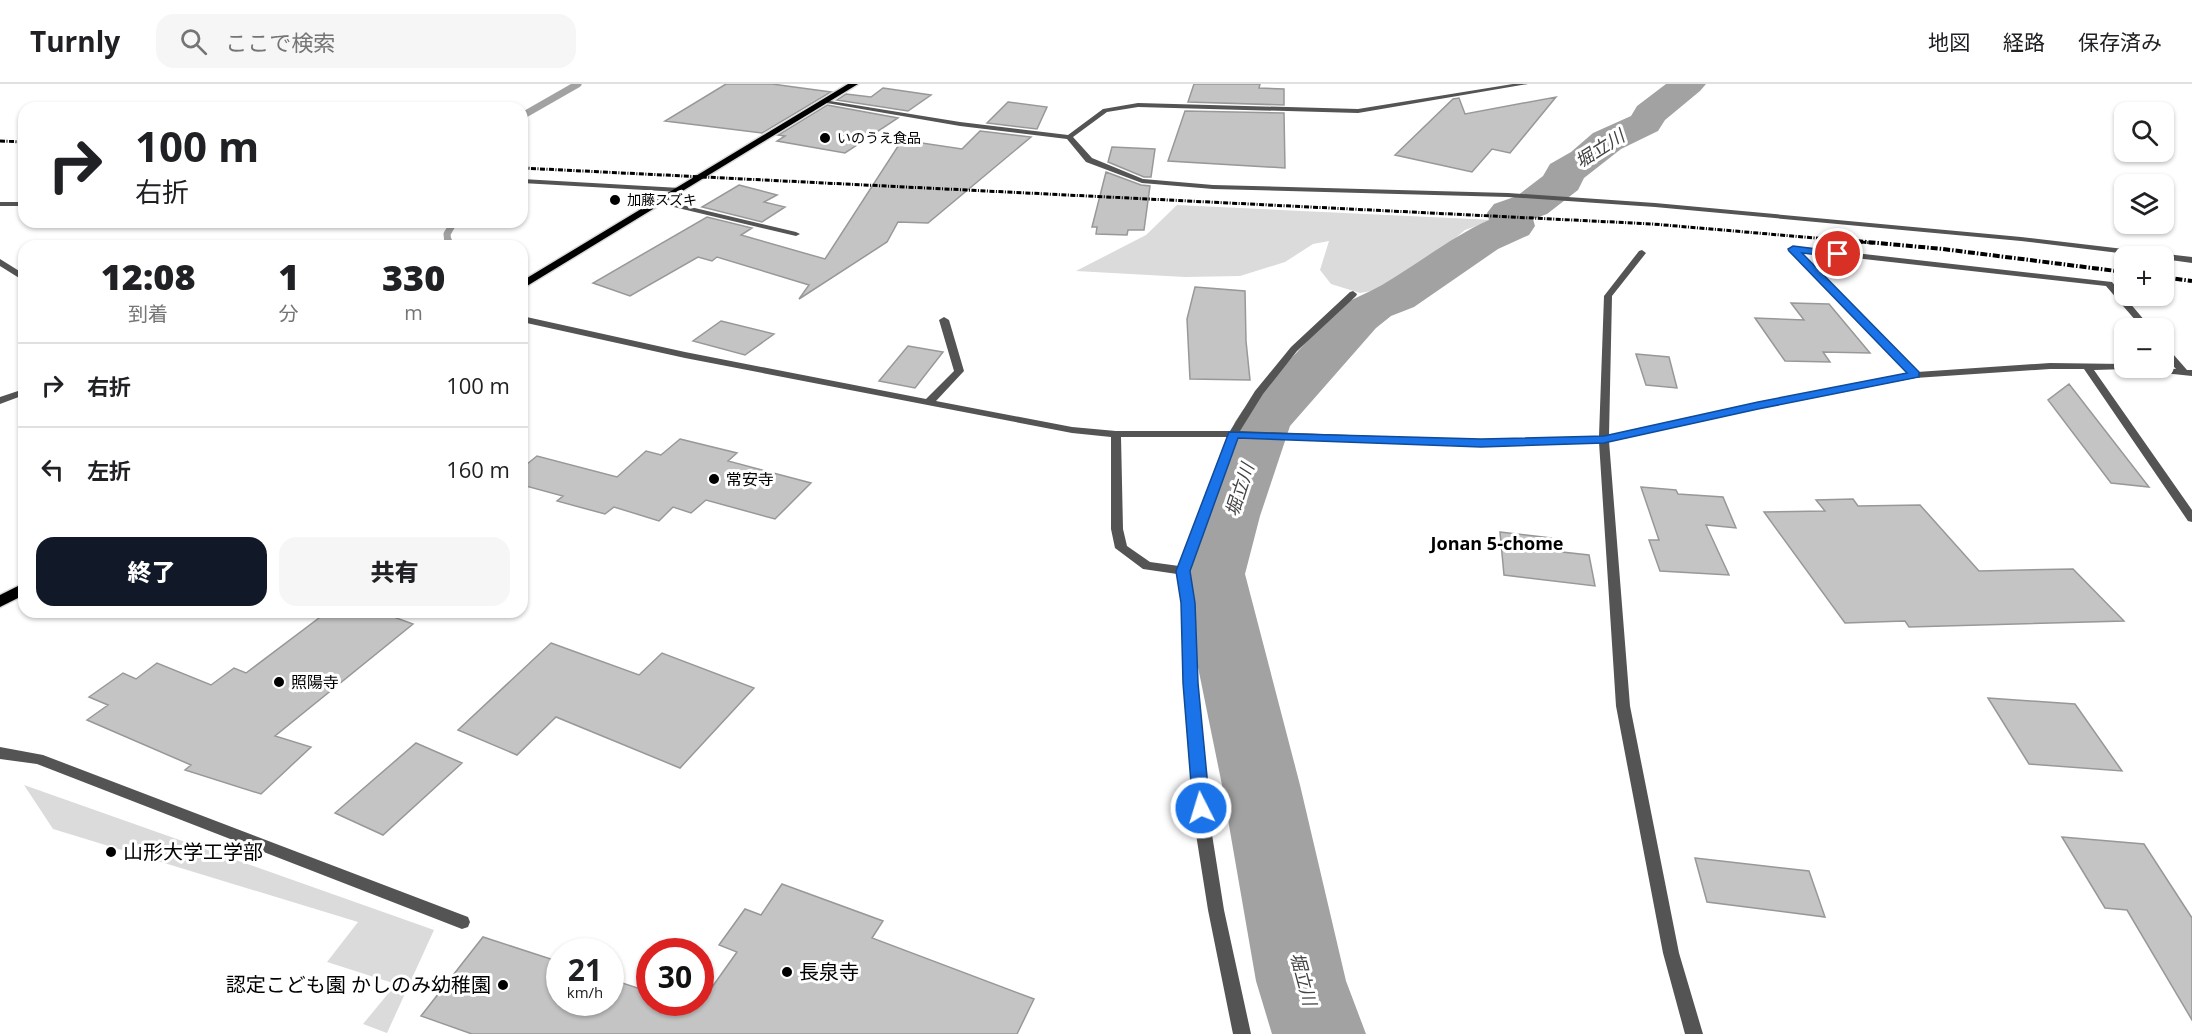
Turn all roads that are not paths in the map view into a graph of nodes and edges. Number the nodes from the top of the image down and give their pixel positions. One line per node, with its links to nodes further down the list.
1 (854, 84): 3 (main road)
2 (1525, 84): 4 (street)
3 (824, 102): 4 (street); 6 (main road)
4 (1069, 137): 12 (street)
5 (528, 181): 6 (street)
6 (680, 190): 7 (main road)
7 (660, 201): 10 (street); 15 (main road)
8 (0, 204): 9 (street)
9 (18, 204)
10 (796, 234)
11 (1642, 253): 30 (street)
12 (2192, 260)
13 (0, 262): 14 (street)
14 (18, 274)
15 (528, 282)
16 (1353, 294): 29 (street)
17 (2138, 318): 24 (street)
18 (528, 320): 27 (street)
19 (944, 320): 27 (street)
20 (2174, 359): 23 (street)
21 (2086, 365): 22 (street); 24 (street); 31 (street)
22 (2114, 366)
23 (2188, 373)
24 (1915, 375): 30 (street)
25 (18, 394): 26 (street)
26 (0, 400)
27 (930, 401): 28 (street)
28 (1116, 434): 29 (street); 32 (street)
29 (1240, 434): 30 (street); 32 (street)
30 (1604, 440): 38 (street)
31 (2192, 518)
32 (1183, 571): 37 (street)
33 (18, 592): 34 (main road)
34 (0, 602)
35 (0, 753): 36 (street)
36 (462, 922)
37 (1242, 1034)
38 (1694, 1034)

